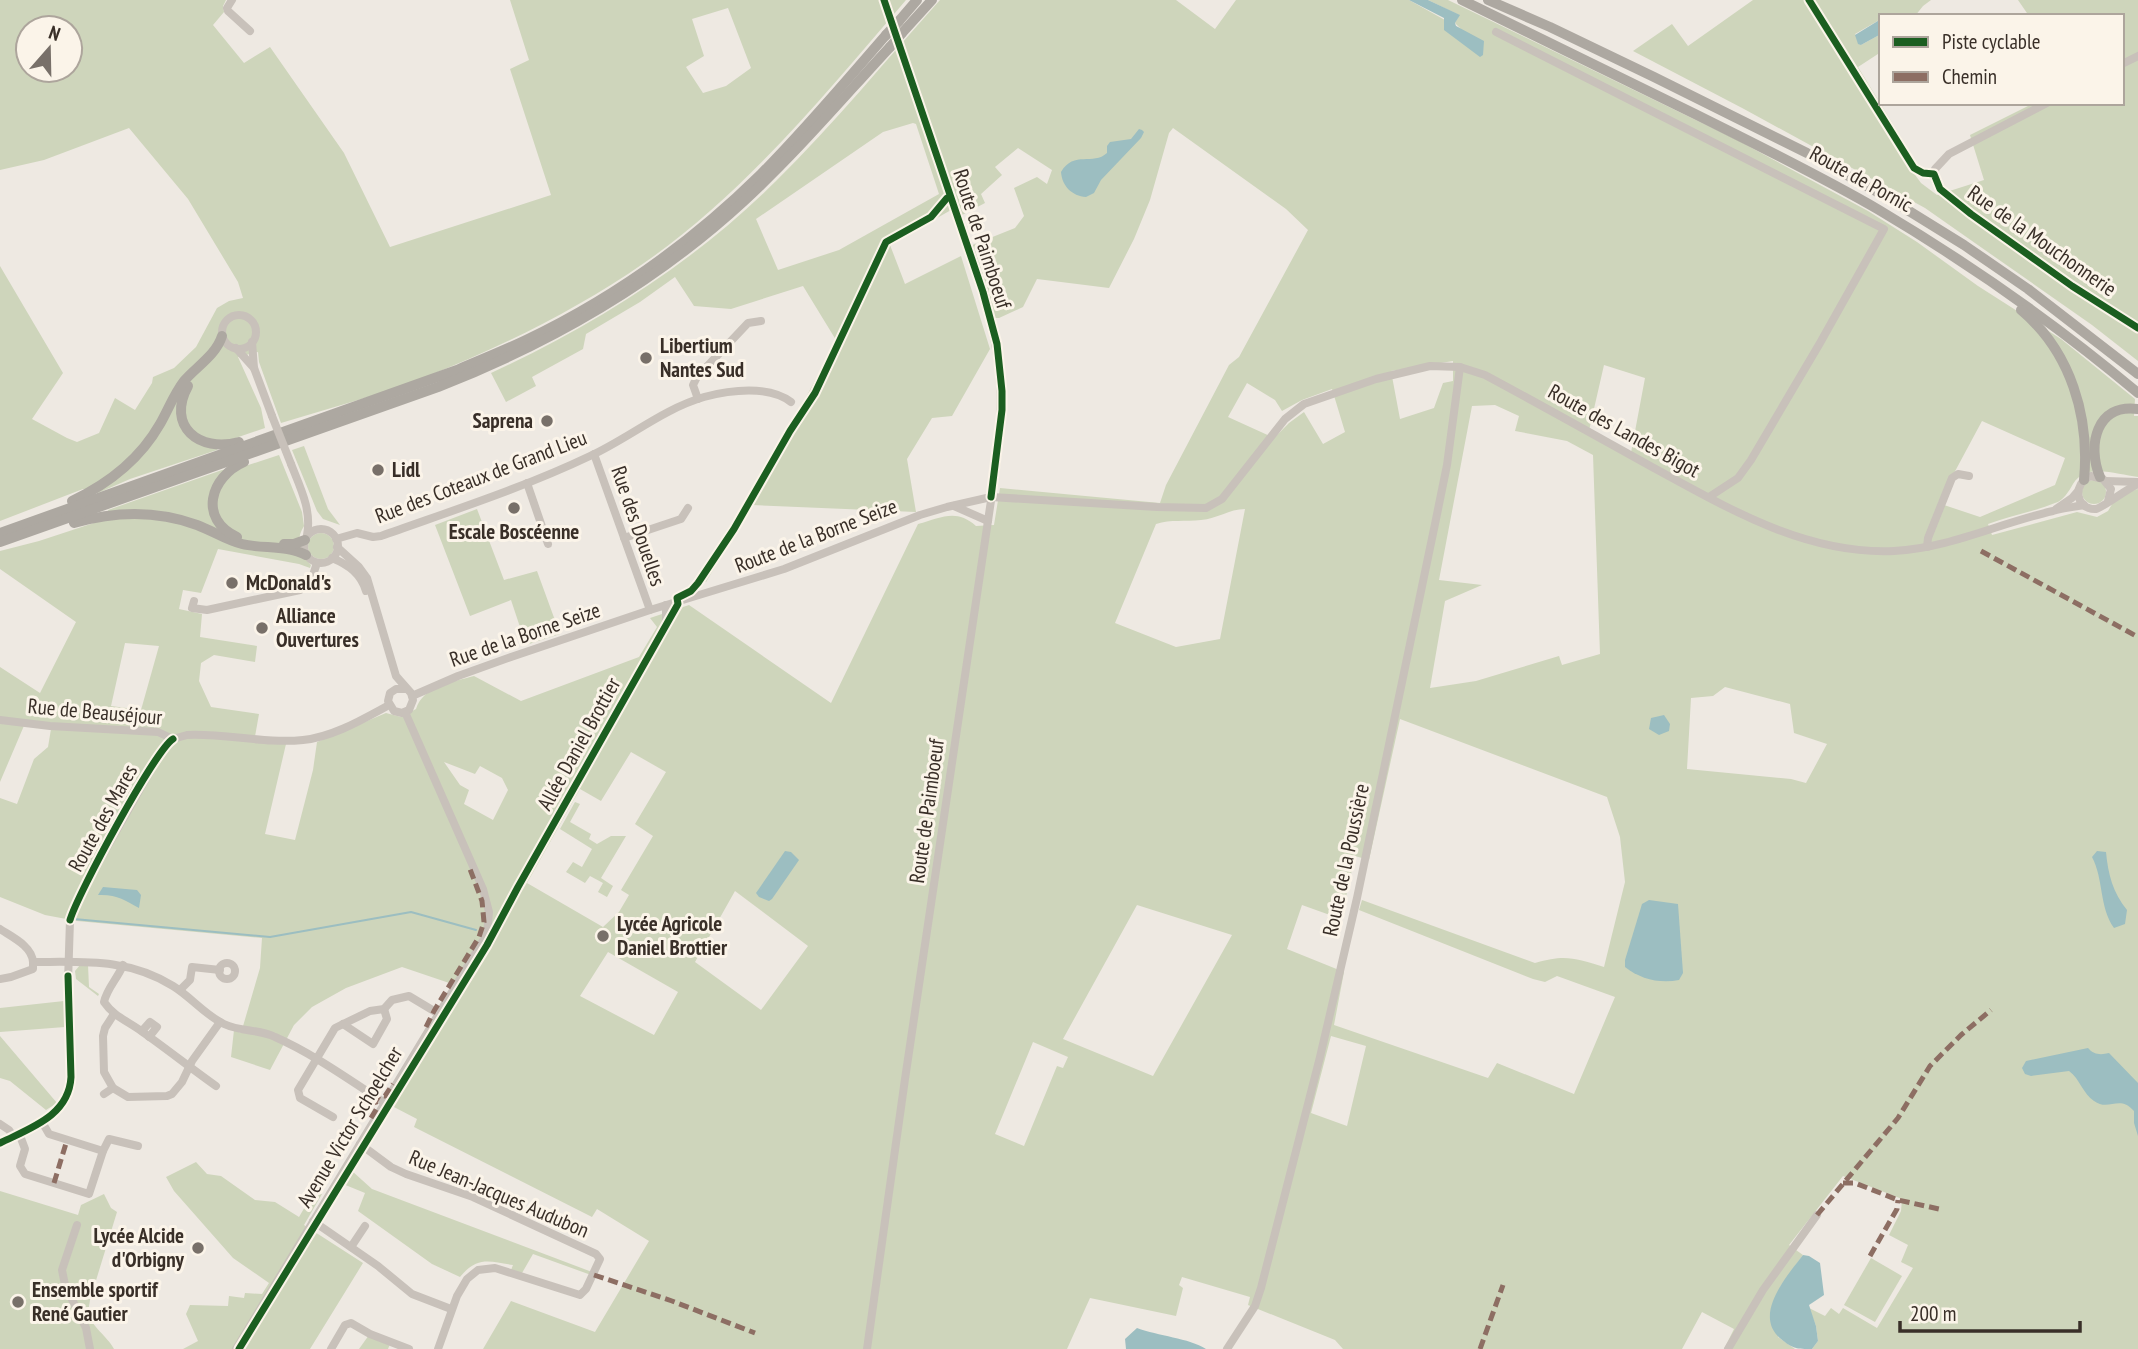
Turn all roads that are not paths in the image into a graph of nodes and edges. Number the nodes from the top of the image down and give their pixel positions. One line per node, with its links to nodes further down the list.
1 (232, 0): 10 (street)
2 (884, 0): 38 (street, Route de Paimboeuf)
3 (917, 0): 8 (highway)
4 (932, 0): 8 (highway)
5 (1462, 0): 16 (highway, Route de Pornic)
6 (1488, 0): 9 (highway)
7 (1505, 0): 9 (highway)
8 (901, 27): 12 (highway, bridge)
9 (1550, 27): 24 (highway, Route de Pornic)
10 (250, 31)
11 (1496, 32): 39 (street, Route des Landes Bigot)
12 (888, 41): 29 (highway); 30 (highway)
13 (2043, 105): 15 (street)
14 (1914, 168): 15 (street)
15 (1934, 174): 18 (street, Rue de la Mouchonnerie)
16 (2006, 292): 25 (highway, Route de Pornic); 34 (highway)
17 (761, 321): 26 (street)
18 (2138, 328)
19 (222, 336): 20 (street); 21 (street); 47 (highway)
20 (252, 342): 21 (street); 23 (street)
21 (233, 348): 23 (street); 30 (highway)
22 (1461, 367): 38 (street, Route des Landes Bigot); 39 (street, Route des Landes Bigot); 108 (street, Route de la Poussière)
23 (254, 368): 41 (street, bridge)
24 (2135, 369)
25 (2138, 393)
26 (698, 399): 27 (street, Rue des Coteaux de Grand Lieu); 31 (street, Rue des Coteaux de Grand Lieu)
27 (791, 402)
28 (2138, 409): 33 (highway)
29 (325, 428): 48 (highway); 51 (highway)
30 (278, 435): 47 (highway)
31 (594, 454): 35 (street, Rue des Coteaux de Grand Lieu); 52 (street, Rue des Douelles)
32 (1969, 476): 56 (street)
33 (2103, 479): 34 (street); 36 (street); 40 (street)
34 (2084, 480): 37 (street)
35 (527, 483): 54 (street, Rue des Coteaux de Grand Lieu); 55 (street)
36 (2138, 483): 40 (street)
37 (2078, 491): 42 (street); 45 (street)
38 (991, 497): 43 (street); 46 (street, Route de Paimboeuf)
39 (1709, 497): 56 (street)
40 (2108, 501): 42 (street)
41 (306, 505): 49 (street); 51 (street)
42 (2084, 505): 45 (street)
43 (954, 506): 46 (street); 61 (street, Route de la Borne Seize)
44 (688, 508): 52 (street)
45 (2052, 511): 56 (street)
46 (988, 521): 107 (street, Route de Paimboeuf)
47 (18, 526): 50 (highway)
48 (45, 526): 53 (highway); 57 (highway)
49 (324, 529): 51 (street); 54 (street)
50 (0, 533)
51 (306, 537): 57 (street)
52 (624, 538): 62 (street, Rue des Douelles)
53 (0, 542)
54 (337, 543): 58 (street); 64 (street)
55 (548, 544)
56 (1927, 547)
57 (306, 555): 59 (street)
58 (332, 558): 59 (street); 63 (street)
59 (317, 563): 60 (street)
60 (194, 601)
61 (666, 605): 62 (street, Route de la Borne Seize); 69 (street, Allée Daniel Brottier)
62 (650, 610): 64 (street, Rue de la Borne Seize)
63 (393, 690): 64 (street); 65 (street)
64 (409, 692): 66 (street)
65 (389, 705): 66 (street); 68 (street, Rue de Beauséjour)
66 (405, 712): 79 (street, Avenue Victor Schoelcher)
67 (0, 720): 68 (street, Rue de Beauséjour)
68 (173, 738): 72 (street, Route des Mares)
69 (512, 898)
70 (0, 929): 71 (street)
71 (33, 962): 72 (street); 75 (street)
72 (68, 962): 73 (street); 89 (street, Route des Mares)
73 (123, 965): 76 (street); 78 (street)
74 (220, 970): 76 (street)
75 (0, 979)
76 (180, 990): 80 (street)
77 (384, 1009): 79 (street); 81 (street); 81 (street)
78 (114, 1014): 83 (street); 85 (street)
79 (439, 1014): 87 (street, Avenue Victor Schoelcher)
80 (220, 1022): 82 (street); 83 (street)
81 (343, 1024): 82 (street)
82 (316, 1060): 87 (street); 88 (street)
83 (189, 1067): 84 (street); 85 (street)
84 (216, 1086)
85 (113, 1088): 86 (street)
86 (104, 1094)
87 (385, 1103): 93 (street, Avenue Victor Schoelcher)
88 (333, 1117)
89 (42, 1122): 91 (street, Route des Mares); 95 (street)
90 (0, 1124): 91 (street)
91 (16, 1135): 92 (street, Route des Mares); 95 (street)
92 (0, 1143)
93 (360, 1144): 97 (street, Avenue Victor Schoelcher); 101 (street, Rue Jean-Jacques Audubon)
94 (138, 1146): 95 (street)
95 (103, 1151)
96 (1817, 1215): 109 (street)
97 (313, 1221): 100 (street); 103 (street, Avenue Victor Schoelcher)
98 (77, 1225): 102 (street)
99 (365, 1226): 100 (street)
100 (351, 1247): 101 (street)
101 (451, 1309): 106 (street, Rue Jean-Jacques Audubon)
102 (90, 1349)
103 (236, 1349)
104 (331, 1349): 105 (street)
105 (409, 1349)
106 (438, 1349)
107 (867, 1349)
108 (1227, 1349)
109 (1728, 1349)

